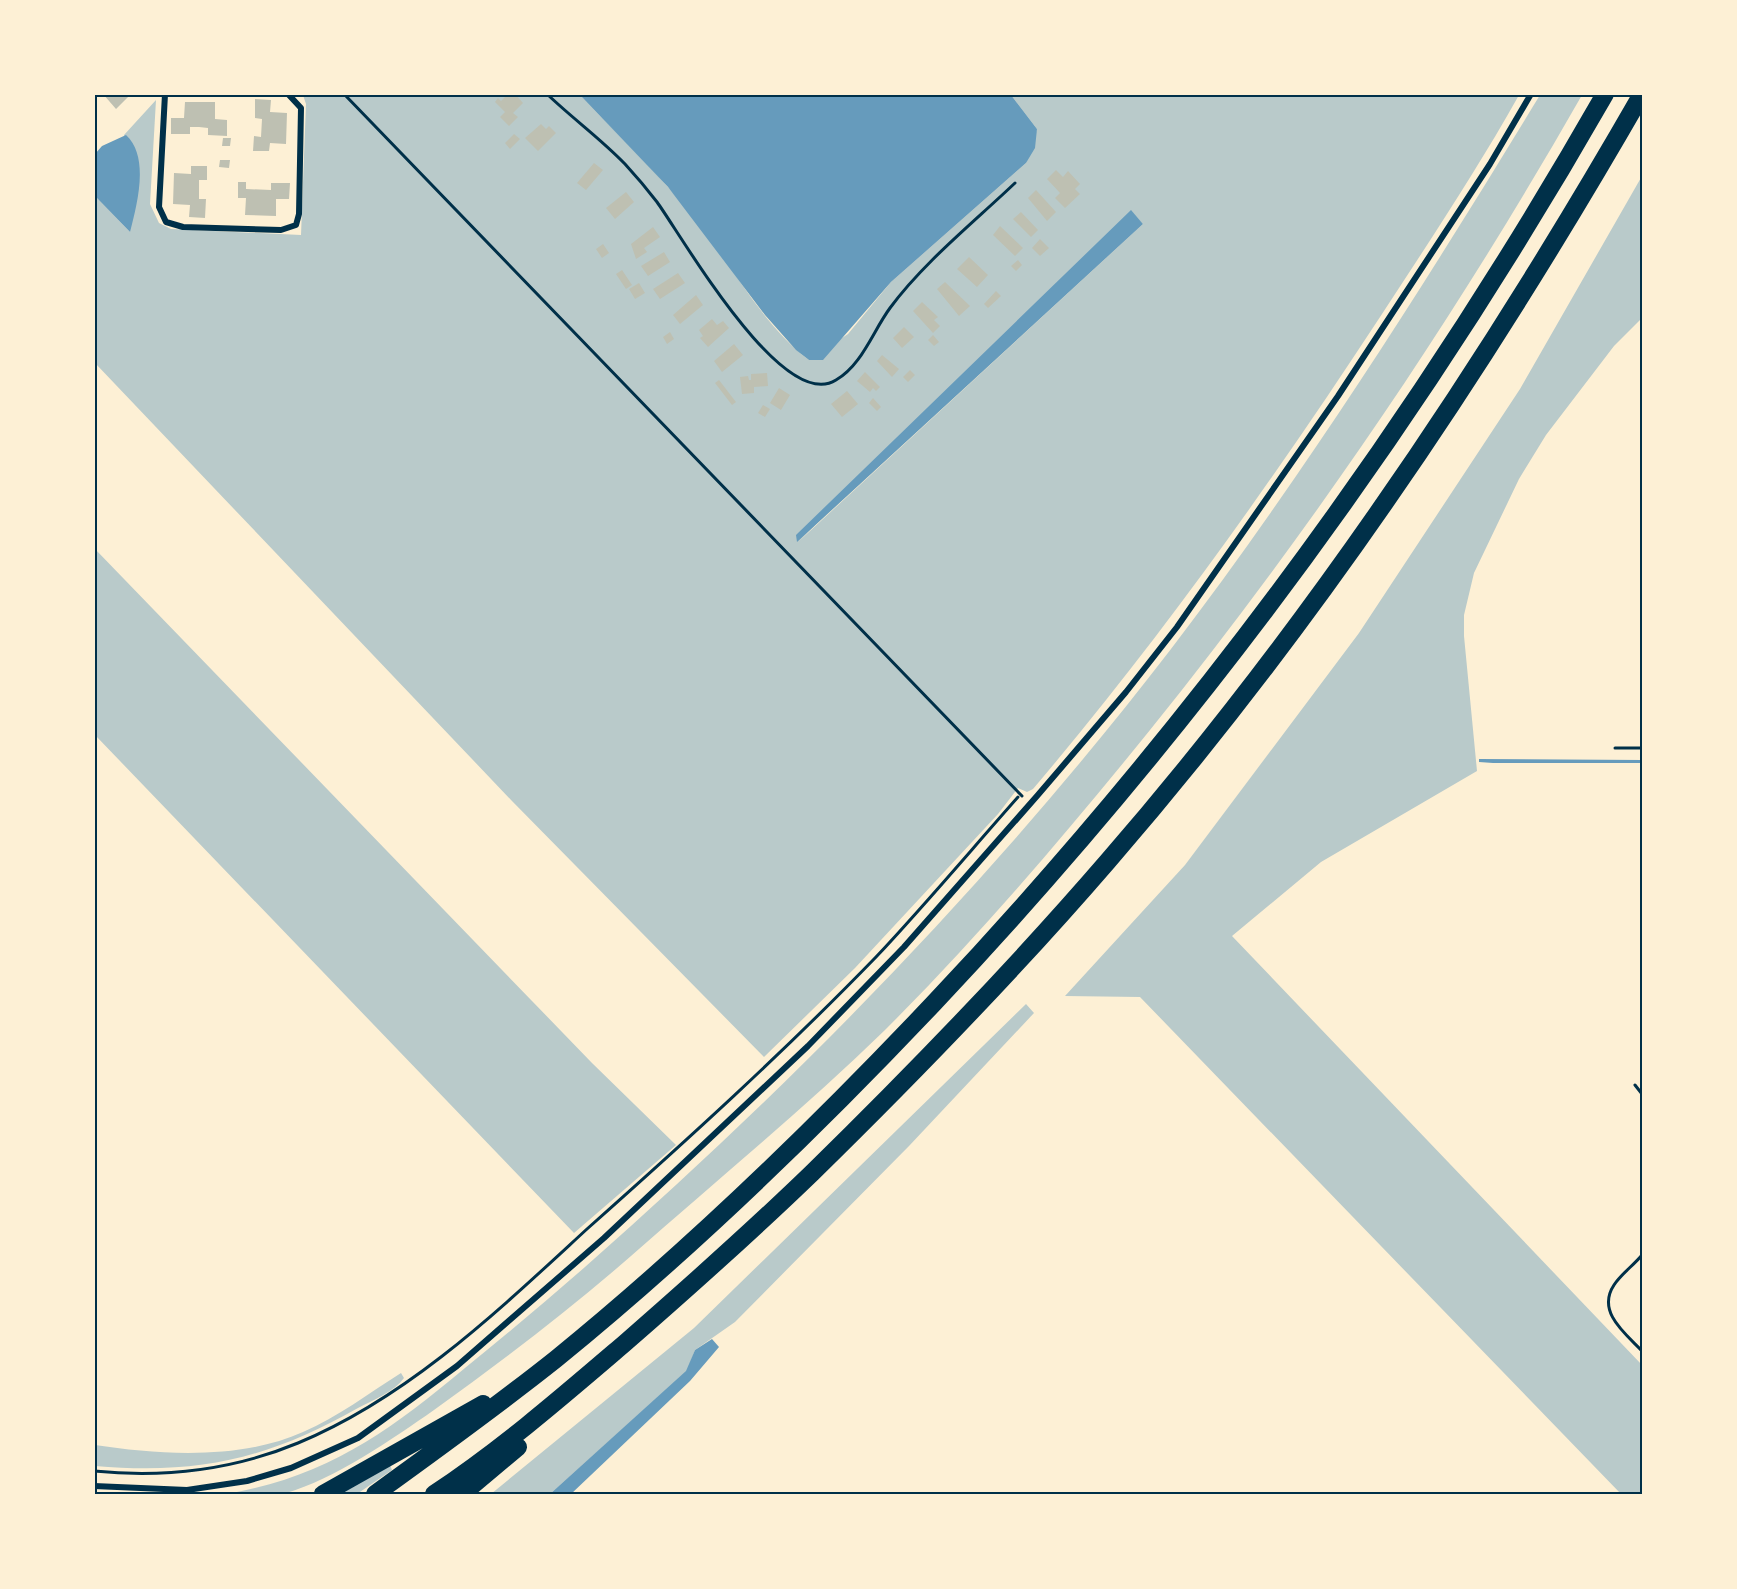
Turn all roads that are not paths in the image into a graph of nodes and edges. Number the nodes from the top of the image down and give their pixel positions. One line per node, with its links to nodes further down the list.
1 (165, 94): 2 (street)
2 (288, 94)
3 (1531, 94): 8 (street)
4 (1605, 94): 7 (highway)
5 (1642, 94): 6 (highway)
6 (651, 1320): 11 (highway); 12 (highway)
7 (556, 1359): 9 (highway); 10 (highway)
8 (94, 1486)
9 (323, 1494)
10 (375, 1494)
11 (434, 1494)
12 (462, 1494)

